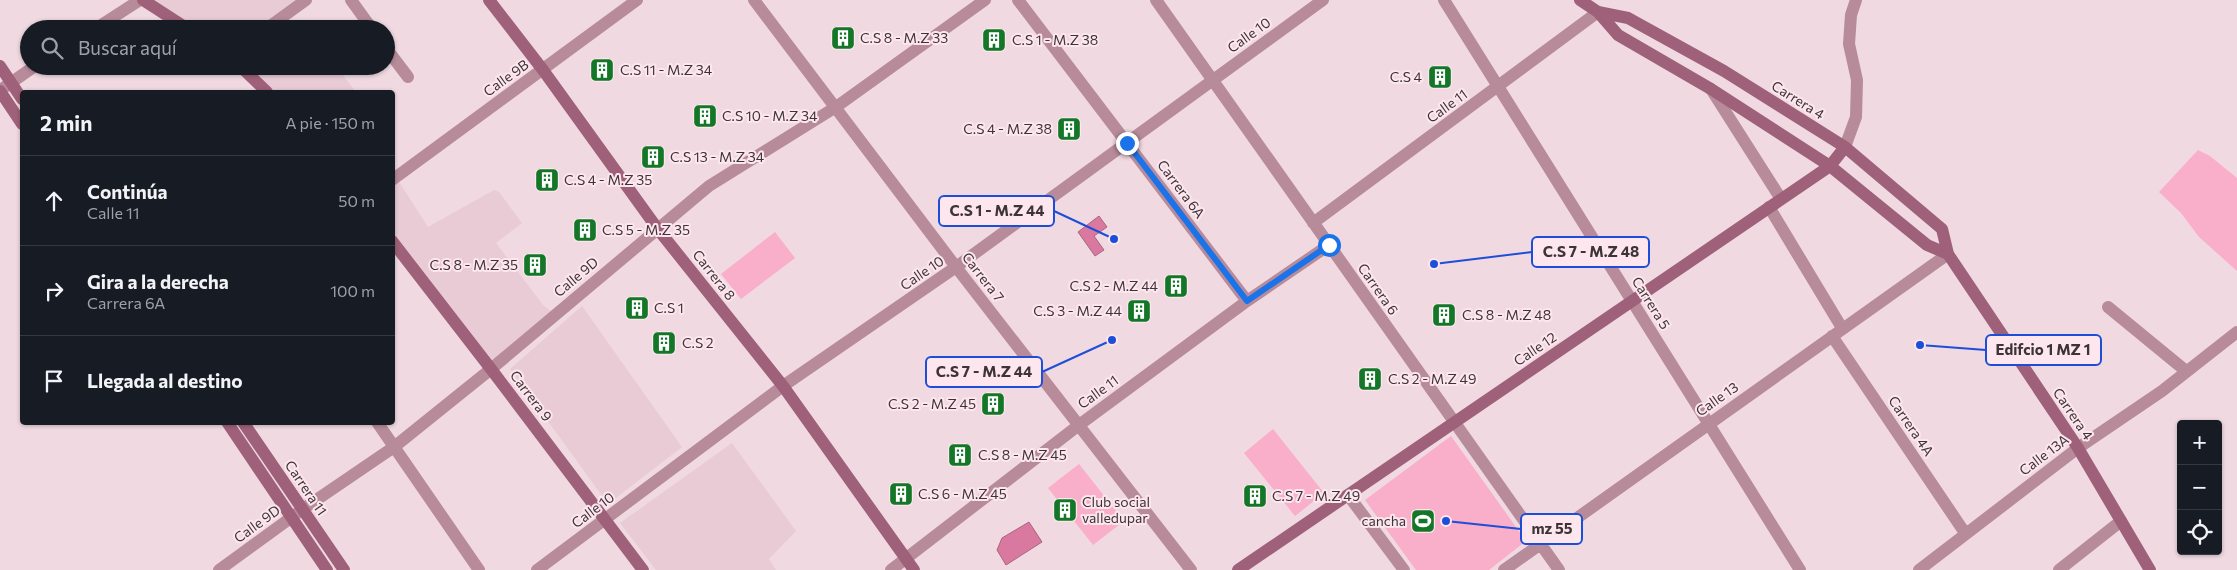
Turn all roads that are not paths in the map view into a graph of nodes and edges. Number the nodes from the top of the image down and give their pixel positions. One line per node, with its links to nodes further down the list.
1 (142, 0): 15 (street); 16 (street)
2 (306, 0): 17 (street)
3 (351, 0): 18 (street)
4 (489, 0): 21 (street, Carrera 8)
5 (637, 0): 21 (street, Calle 9B)
6 (754, 0): 32 (street, Carrera 7)
7 (985, 0): 32 (street, Calle 9D)
8 (1018, 0): 34 (street, Carrera 6A)
9 (1156, 0): 25 (street, Carrera 6)
10 (1323, 0): 25 (street, Calle 10)
11 (1444, 0): 27 (street, Carrera 5)
12 (1580, 0): 14 (street, Carrera 4)
13 (1856, 0): 35 (street)
14 (1598, 12): 27 (street, Calle 11); 28 (street, Carrera 4); 35 (street, Carrera 4)
15 (109, 20)
16 (174, 20)
17 (278, 20)
18 (365, 20)
19 (395, 60): 24 (street)
20 (0, 66): 26 (street)
21 (543, 70): 37 (street, Calle 9B); 41 (street, Carrera 8)
22 (21, 75): 26 (street)
23 (249, 75): 30 (street)
24 (408, 77)
25 (1212, 80): 34 (street, Calle 10); 40 (street, Carrera 6)
26 (11, 81): 29 (street); 31 (street)
27 (1499, 87): 40 (street, Calle 11); 47 (street, Carrera 5)
28 (1710, 89): 36 (street, Carrera 4); 38 (street)
29 (0, 90): 33 (street)
30 (265, 90)
31 (20, 96)
32 (836, 107): 41 (street, Calle 9D); 45 (street, Carrera 7)
33 (20, 121)
34 (1127, 143): 45 (street, Calle 10); 46 (street, Carrera 6A)
35 (1844, 147): 36 (street, Calle 12); 44 (street, Carrera 4)
36 (1830, 166): 38 (street, Calle 12); 44 (street, Carrera 4)
37 (395, 178)
38 (1781, 199): 39 (street, Calle 12)
39 (1769, 208): 47 (street, Calle 12); 49 (street)
40 (1313, 223): 43 (street, Carrera 6)
41 (657, 228): 52 (street, Calle 9D); 54 (street, Carrera 8)
42 (395, 245): 52 (street, Carrera 9)
43 (1329, 245): 46 (street, Calle 11); 55 (street, Carrera 6)
44 (1948, 254): 49 (street, Calle 13); 62 (street, Carrera 4)
45 (956, 267): 54 (street, Calle 10); 60 (street, Carrera 7)
46 (1247, 301): 60 (street, Calle 11)
47 (1632, 301): 55 (street, Calle 12); 56 (street, Carrera 5)
48 (2108, 307): 53 (street)
49 (1842, 328): 51 (street, Calle 13)
50 (2237, 332): 53 (street, Calle 13A)
51 (1832, 336): 56 (street, Calle 13); 68 (street, Carrera 4A)
52 (492, 368): 61 (street, Calle 9D); 66 (street, Carrera 9)
53 (2186, 371): 62 (street, Calle 13A)
54 (782, 386): 66 (street, Calle 10); 70 (street, Carrera 8)
55 (1454, 422): 63 (street, Calle 12); 69 (street, Carrera 6)
56 (1708, 424): 69 (street, Calle 13); 84 (street, Carrera 5)
57 (229, 425): 65 (street, Carrera 11)
58 (245, 425): 64 (street, Carrera 11)
59 (379, 425): 61 (street)
60 (1079, 425): 70 (street, Calle 11); 79 (street, Carrera 7)
61 (394, 447): 64 (street, Calle 9D); 74 (street)
62 (2078, 448): 67 (street, Carrera 4); 68 (street, Calle 13A)
63 (1348, 495): 80 (street, Calle 12); 81 (street)
64 (303, 509): 65 (street, Calle 9D); 73 (street, Carrera 11)
65 (292, 517): 71 (street, Calle 9D); 72 (street, Carrera 11)
66 (605, 519): 75 (street, Calle 10); 76 (street, Carrera 9)
67 (2120, 521): 86 (street); 87 (street, Carrera 4)
68 (1965, 534): 85 (street, Calle 13A)
69 (1540, 544): 82 (street, Calle 13); 83 (street, Carrera 6)
70 (906, 559): 77 (street, Calle 11); 78 (street, Carrera 8)
71 (219, 570)
72 (327, 570)
73 (344, 570)
74 (479, 570)
75 (537, 570)
76 (643, 570)
77 (891, 570)
78 (914, 570)
79 (1191, 570)
80 (1238, 570)
81 (1404, 570)
82 (1504, 570)
83 (1559, 570)
84 (1800, 570)
85 (1918, 570)
86 (2059, 570)
87 (2150, 570)

